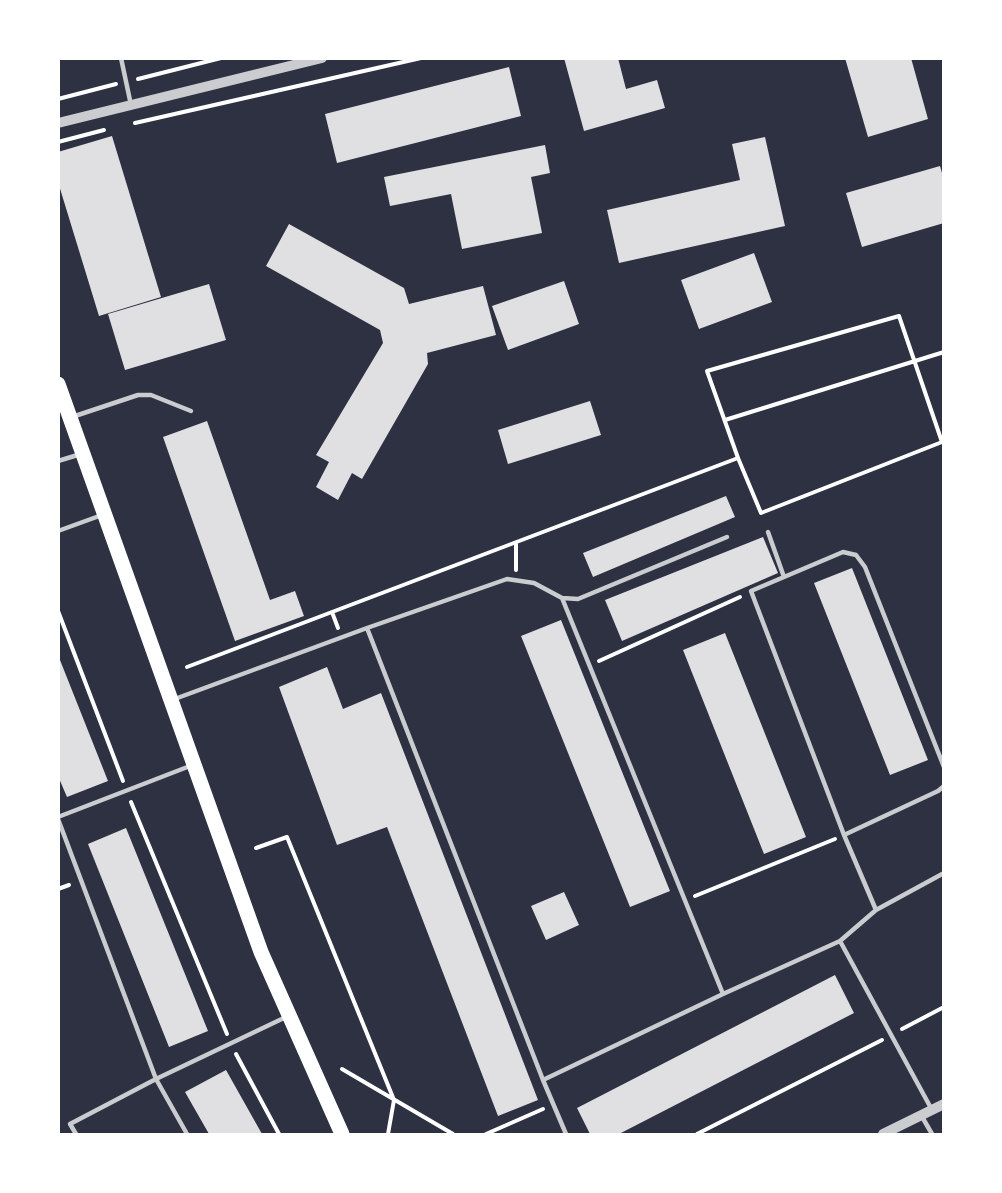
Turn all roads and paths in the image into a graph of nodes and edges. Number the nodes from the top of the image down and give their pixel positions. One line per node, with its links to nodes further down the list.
1 (122, 58): 4 (lane)
2 (322, 58): 4 (street)
3 (421, 58): 6 (path)
4 (131, 105): 5 (street)
5 (58, 123)
6 (133, 123)
7 (111, 128): 8 (path)
8 (58, 142)
9 (944, 352): 10 (path)
10 (915, 362): 14 (path); 14 (path); 16 (path)
11 (58, 384): 13 (main road)
12 (191, 411): 13 (lane)
13 (70, 418): 15 (main road)
14 (725, 420): 16 (path)
15 (83, 453): 17 (lane); 18 (main road)
16 (738, 458): 22 (path)
17 (58, 461)
18 (105, 514): 19 (lane); 31 (main road)
19 (58, 531)
20 (768, 532): 23 (lane)
21 (728, 537): 26 (lane)
22 (516, 544): 24 (path); 30 (path)
23 (784, 577): 25 (lane); 33 (lane)
24 (516, 579): 26 (lane); 28 (lane)
25 (751, 591): 29 (path); 37 (lane)
26 (562, 598): 29 (lane)
27 (58, 611): 35 (path)
28 (367, 628): 31 (lane); 50 (lane)
29 (590, 665): 40 (lane)
30 (187, 667)
31 (171, 700): 32 (main road)
32 (193, 765): 35 (lane); 45 (main road)
33 (944, 767)
34 (944, 786): 37 (lane)
35 (126, 790): 36 (lane); 47 (path)
36 (58, 818): 49 (lane)
37 (844, 836): 40 (path); 41 (lane)
38 (256, 848): 51 (path)
39 (944, 873): 41 (lane)
40 (685, 900): 43 (lane)
41 (876, 910): 42 (lane)
42 (840, 941): 43 (lane); 46 (lane)
43 (723, 994): 50 (lane)
44 (944, 1007): 46 (path)
45 (288, 1017): 47 (lane); 59 (main road)
46 (890, 1036): 54 (lane); 64 (path)
47 (231, 1043): 49 (lane); 58 (path)
48 (342, 1069): 51 (path)
49 (156, 1079): 56 (lane); 57 (lane)
50 (543, 1080): 52 (lane)
51 (394, 1100): 60 (path); 61 (path)
52 (553, 1104): 62 (path); 63 (lane)
53 (944, 1104): 54 (street)
54 (932, 1110): 55 (street)
55 (921, 1115): 65 (street); 66 (lane)
56 (76, 1134)
57 (187, 1134)
58 (279, 1134)
59 (342, 1134)
60 (388, 1134)
61 (453, 1134)
62 (486, 1134)
63 (566, 1134)
64 (697, 1134)
65 (883, 1134)
66 (932, 1134)

